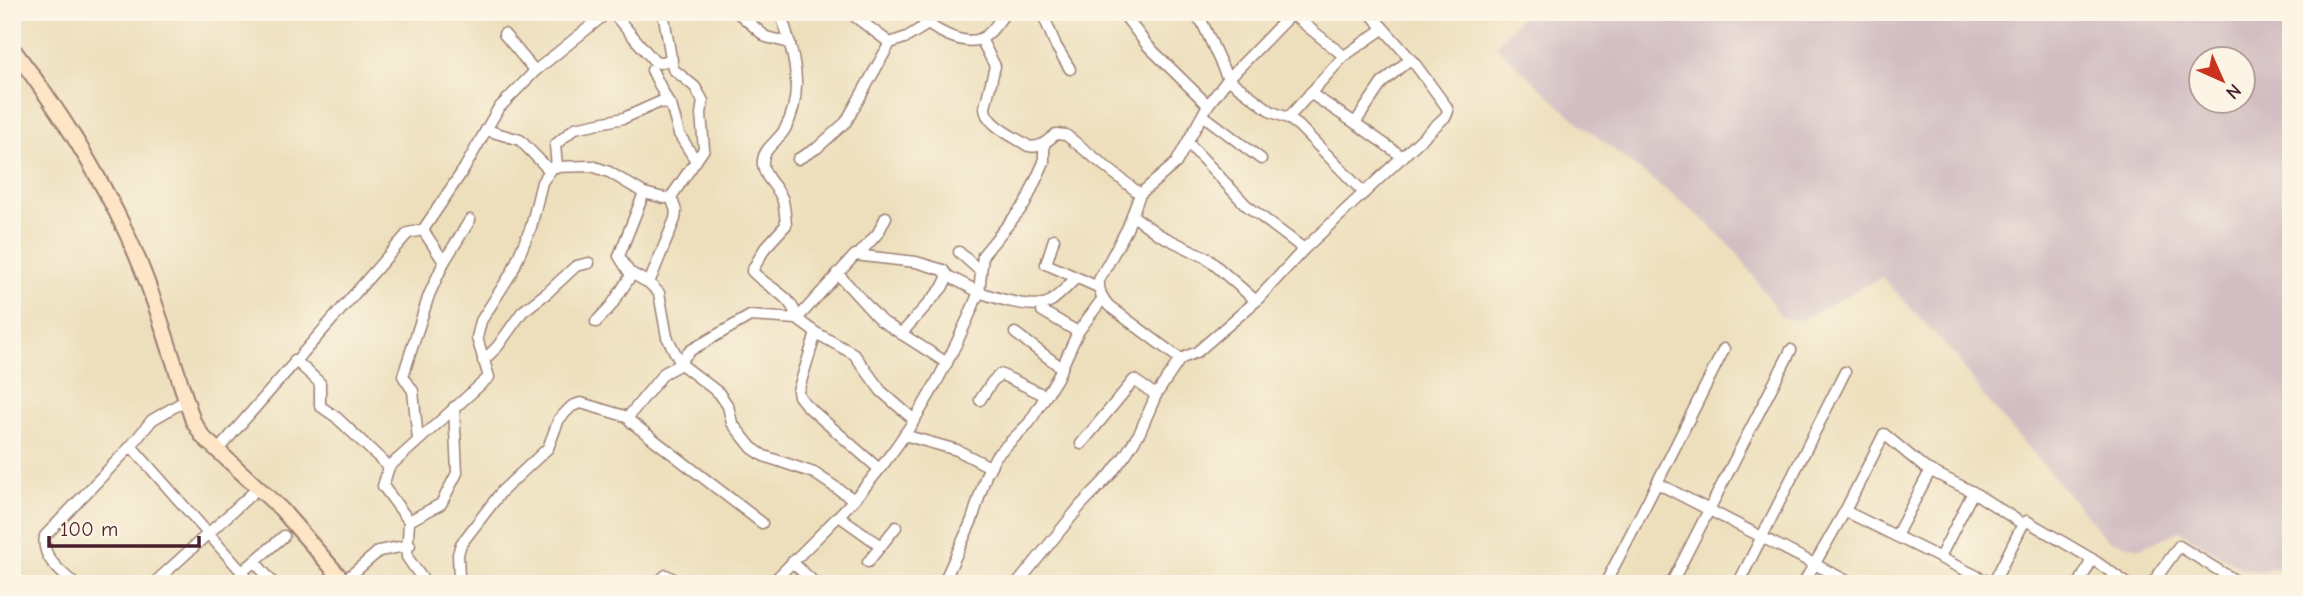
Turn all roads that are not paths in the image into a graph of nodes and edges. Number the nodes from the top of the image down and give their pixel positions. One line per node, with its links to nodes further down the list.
1 (610, 12): 21 (street); 25 (street)
2 (663, 12): 21 (street)
3 (737, 12): 17 (street)
4 (780, 12): 17 (street)
5 (849, 12): 18 (street)
6 (916, 12): 13 (street)
7 (1006, 12): 16 (street)
8 (1042, 12): 23 (street)
9 (1122, 12): 29 (street)
10 (1369, 12): 14 (street)
11 (1292, 13): 20 (street); 26 (street)
12 (1198, 14): 26 (street)
13 (928, 24): 16 (street); 18 (street)
14 (1383, 29): 20 (street); 22 (street)
15 (504, 34): 25 (street)
16 (981, 39): 35 (street)
17 (790, 43): 66 (street)
18 (890, 43): 37 (street)
19 (12, 48): 83 (street)
20 (1343, 55): 27 (street)
21 (672, 59): 39 (street)
22 (1410, 59): 32 (street); 36 (street)
23 (1070, 69)
24 (652, 70): 28 (street)
25 (535, 71): 33 (street)
26 (1228, 79): 29 (street); 31 (street)
27 (1310, 93): 31 (street); 32 (street)
28 (668, 102): 39 (street); 40 (street)
29 (1208, 104): 30 (street)
30 (1204, 116): 34 (street); 38 (street)
31 (1288, 118): 42 (street)
32 (1355, 123): 36 (street)
33 (486, 130): 40 (street); 48 (street)
34 (1188, 143): 43 (street); 50 (street)
35 (1044, 144): 43 (street); 55 (street)
36 (1403, 157): 42 (street)
37 (798, 159)
38 (1261, 159)
39 (696, 161): 44 (street)
40 (553, 169): 41 (street); 76 (street)
41 (644, 193): 44 (street); 57 (street)
42 (1364, 193): 50 (street)
43 (1140, 194): 45 (street)
44 (671, 197): 60 (street)
45 (1132, 215): 61 (street); 64 (street)
46 (886, 217): 52 (street)
47 (470, 220): 53 (street)
48 (423, 230): 53 (street); 75 (street)
49 (1054, 239): 59 (street)
50 (1304, 249): 64 (street)
51 (960, 252): 55 (street)
52 (859, 254): 56 (street); 58 (street)
53 (444, 262): 89 (street)
54 (589, 262): 76 (street)
55 (980, 271): 62 (street)
56 (837, 273): 66 (street); 71 (street)
57 (632, 274): 60 (street); 67 (street)
58 (948, 276): 62 (street); 71 (street)
59 (1076, 278): 61 (street); 62 (street)
60 (649, 283): 78 (street)
61 (1098, 287): 63 (street)
62 (979, 292): 77 (street)
63 (1102, 298): 68 (street); 74 (street)
64 (1256, 300): 74 (street)
65 (1042, 311): 68 (street)
66 (797, 319): 69 (street); 78 (street)
67 (596, 322)
68 (1078, 332): 79 (street)
69 (816, 333): 87 (street); 95 (street)
70 (1015, 333): 79 (street)
71 (901, 334): 77 (street)
72 (1724, 349): 97 (street)
73 (1791, 350): 101 (street)
74 (1180, 359): 81 (street)
75 (295, 360): 92 (street); 93 (street)
76 (483, 361): 85 (street)
77 (947, 363): 87 (street)
78 (681, 364): 86 (street); 100 (street)
79 (1062, 368): 82 (street)
80 (1845, 372): 111 (street)
81 (1156, 395): 90 (street); 133 (street)
82 (1046, 396): 84 (street); 94 (street)
83 (186, 400): 91 (street); 92 (street)
84 (980, 400)
85 (454, 407): 89 (street); 104 (street)
86 (628, 417): 105 (street); 121 (street)
87 (914, 419): 88 (street)
88 (904, 435): 94 (street); 95 (street)
89 (418, 440): 93 (street)
90 (1081, 444)
91 (131, 446): 108 (street); 123 (street)
92 (218, 450): 98 (street)
93 (389, 467): 104 (street)
94 (990, 467): 132 (street)
95 (879, 470): 100 (street)
96 (1930, 471): 99 (street); 102 (street); 110 (street)
97 (1657, 483): 101 (street); 134 (street)
98 (258, 488): 108 (street); 122 (street)
99 (1973, 492): 106 (street); 114 (street)
100 (853, 499): 103 (street)
101 (1710, 511): 111 (street); 135 (street)
102 (1845, 511): 110 (street); 119 (street)
103 (839, 516): 113 (street); 117 (street)
104 (409, 521): 112 (street)
105 (762, 523)
106 (2023, 524): 115 (street); 139 (street)
107 (896, 527): 113 (street)
108 (209, 534): 120 (street); 124 (street)
109 (284, 536): 116 (street)
110 (1896, 536): 114 (street)
111 (1761, 537): 119 (street); 136 (street)
112 (410, 545): 122 (street); 127 (street)
113 (881, 547): 118 (street)
114 (1940, 557): 139 (street)
115 (2092, 559): 140 (street); 141 (street)
116 (255, 562): 120 (street); 126 (street)
117 (792, 562): 130 (street); 131 (street)
118 (869, 562)
119 (1814, 564): 137 (street); 138 (street)
120 (242, 572): 125 (street)
121 (460, 582)
122 (345, 583)
123 (74, 584)
124 (153, 584)
125 (241, 584)
126 (274, 584)
127 (425, 584)
128 (656, 584): 129 (street)
129 (683, 584)
130 (771, 584)
131 (816, 584)
132 (943, 584)
133 (1017, 584)
134 (1605, 584)
135 (1671, 584)
136 (1738, 584)
137 (1803, 584)
138 (1853, 584)
139 (1993, 584)
140 (2079, 584)
141 (2128, 584)
142 (2152, 584): 143 (street)
143 (2241, 584)

